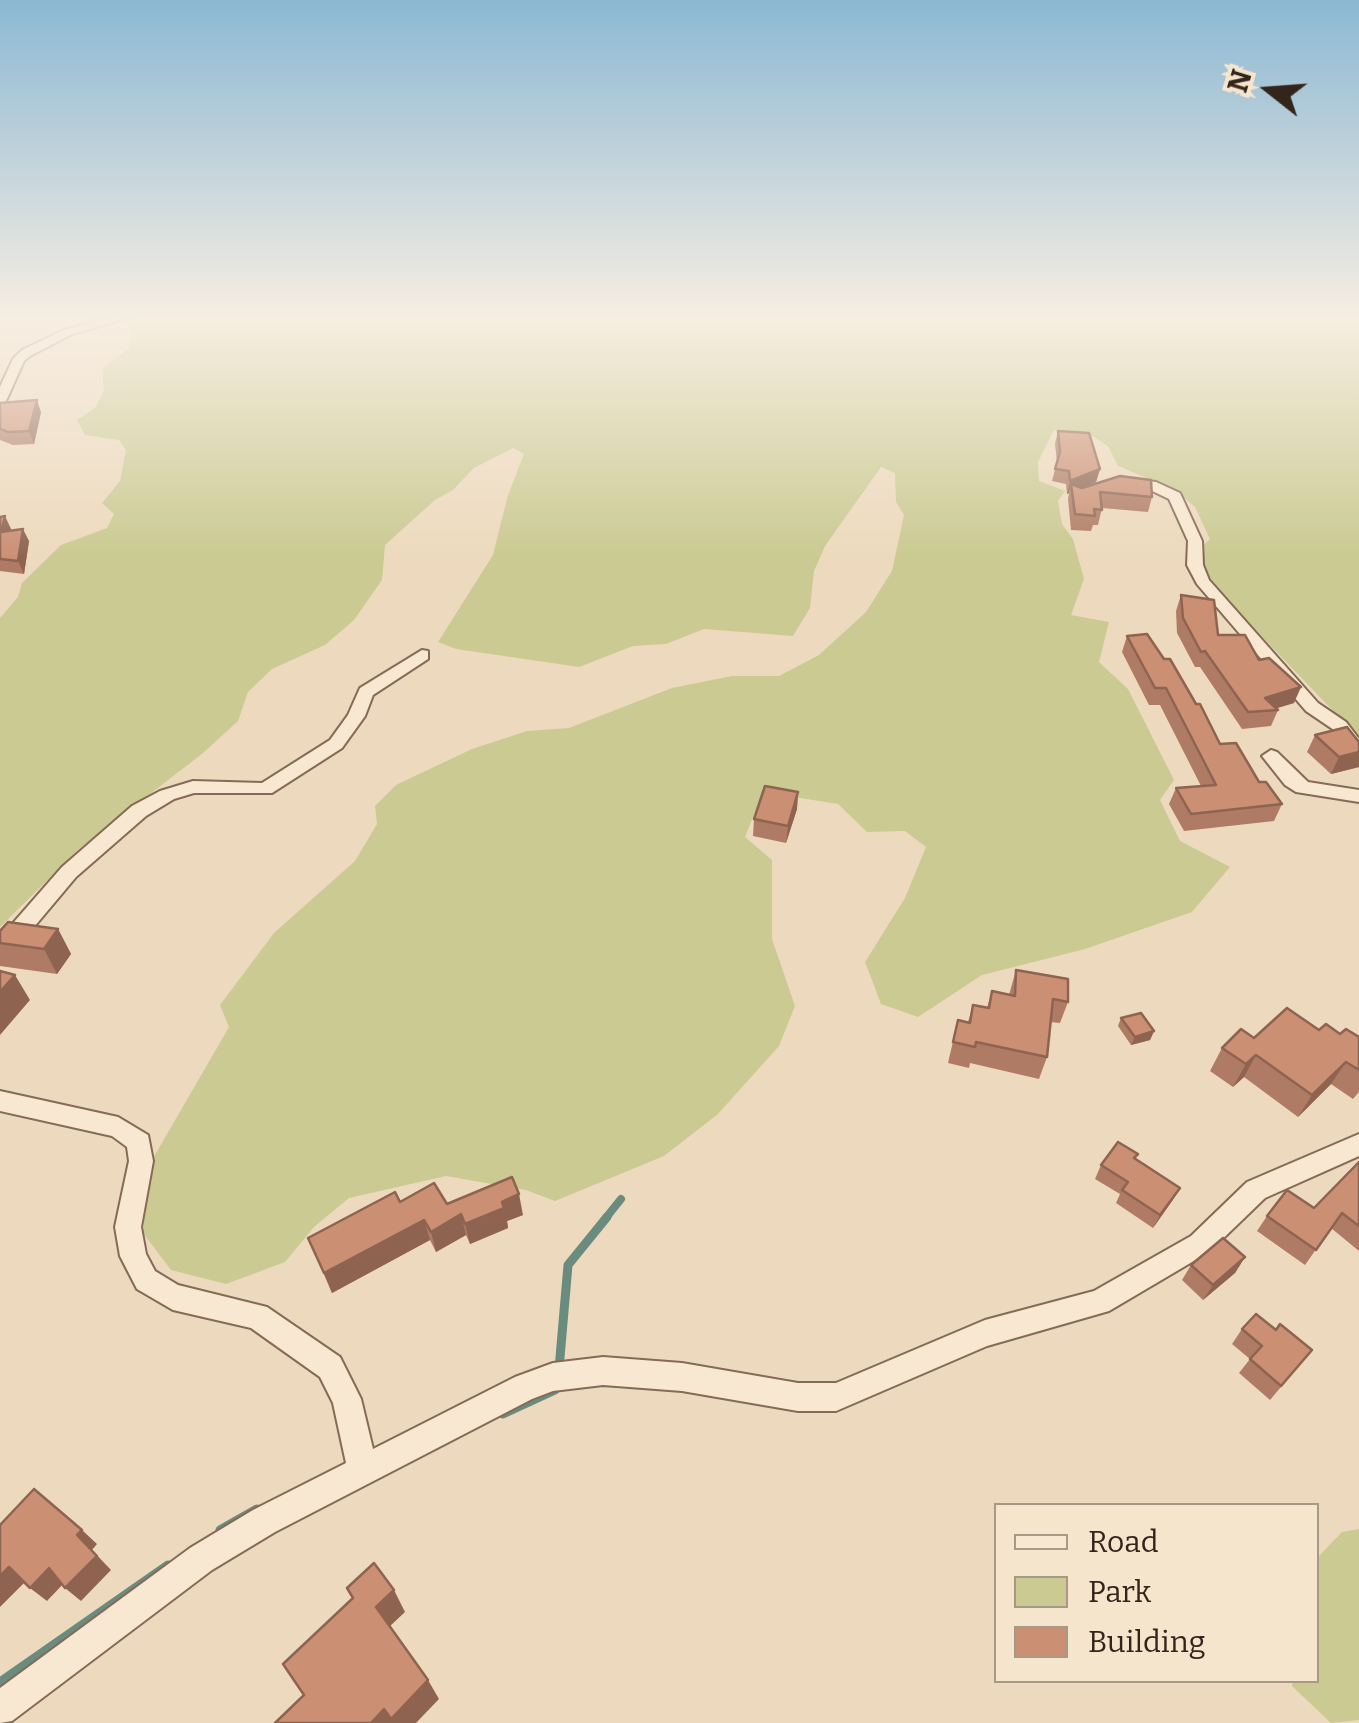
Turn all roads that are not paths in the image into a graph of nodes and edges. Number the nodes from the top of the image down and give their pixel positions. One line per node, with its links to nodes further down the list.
1 (1114, 483): 3 (street)
2 (422, 655): 6 (street)
3 (1359, 752)
4 (1271, 756): 5 (street)
5 (1359, 796)
6 (0, 952)
7 (0, 1101): 9 (street)
8 (1359, 1145): 9 (street)
9 (364, 1470): 10 (street)
10 (0, 1709)

